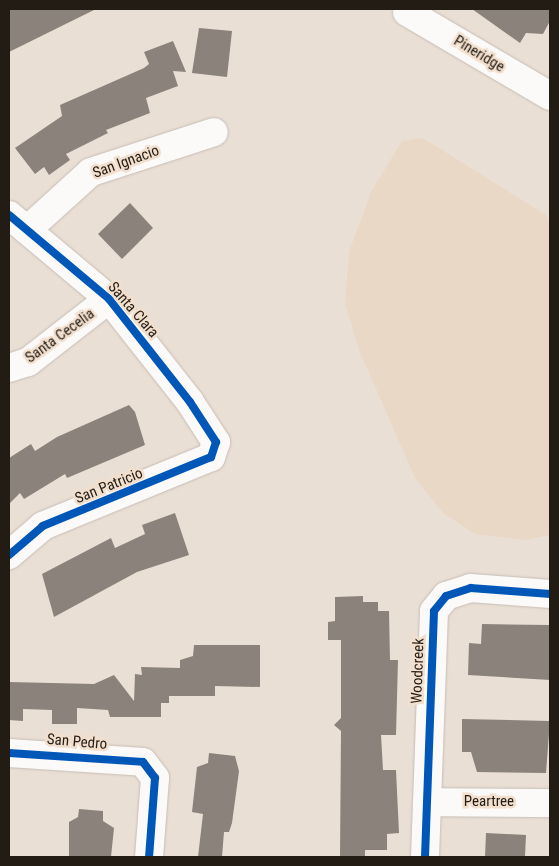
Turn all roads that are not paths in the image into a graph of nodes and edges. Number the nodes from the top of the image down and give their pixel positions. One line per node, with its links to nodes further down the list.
1 (407, 12): 2 (street, Pineridge)
2 (550, 96)
3 (214, 132): 4 (street, San Ignacio)
4 (18, 223): 5 (street, Santa Clara)
5 (109, 299): 6 (street, Santa Cecelia); 7 (street, Santa Clara)
6 (9, 368)
7 (216, 442): 8 (street, San Patricio)
8 (9, 554)
9 (550, 594): 11 (street, Woodcreek)
10 (9, 753): 13 (street, San Pedro)
11 (427, 802): 12 (street, Peartree); 14 (street, Woodcreek)
12 (550, 803)
13 (149, 857)
14 (425, 857)

